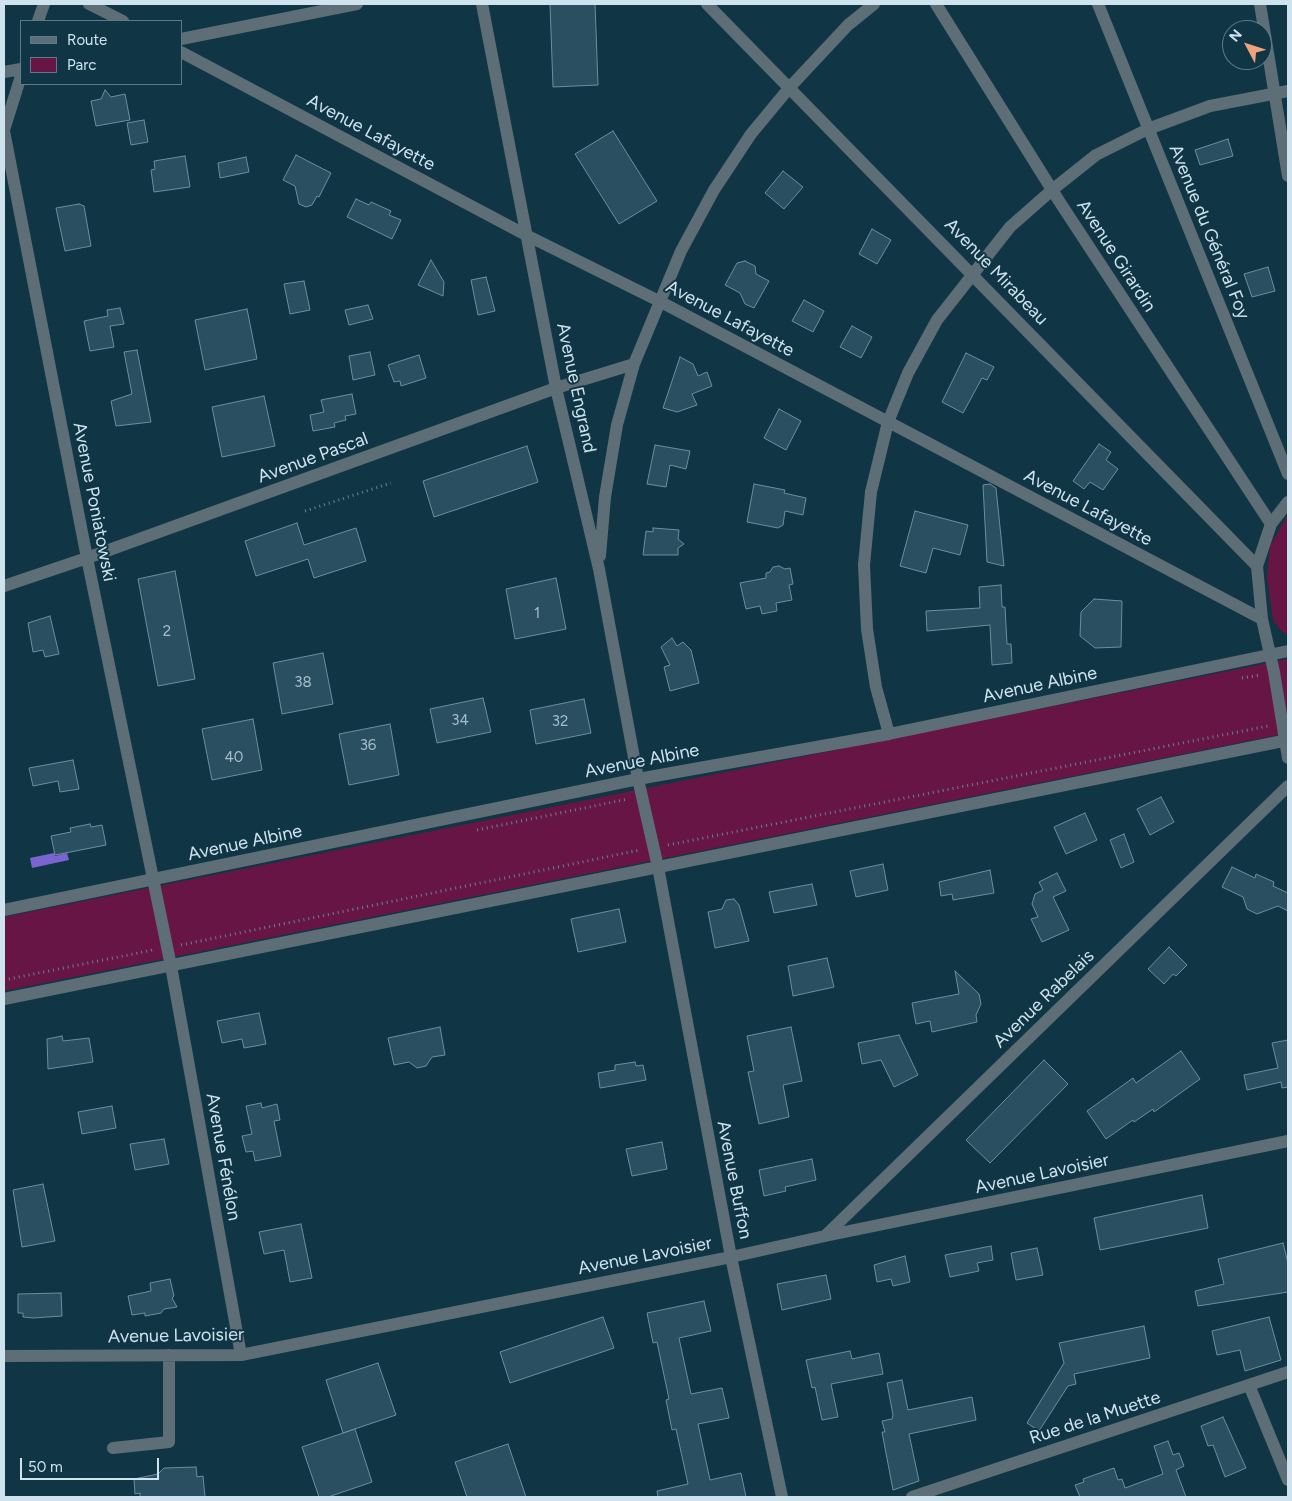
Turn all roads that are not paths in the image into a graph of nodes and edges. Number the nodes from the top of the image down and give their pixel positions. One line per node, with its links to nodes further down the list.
1 (44, 4): 10 (street)
2 (89, 4): 11 (street)
3 (357, 4): 12 (street)
4 (482, 4): 24 (street, Avenue Engrand)
5 (707, 4): 17 (street, Avenue Mirabeau)
6 (874, 4): 17 (street)
7 (936, 4): 23 (street, Avenue Girardin)
8 (1098, 4): 20 (street, Avenue du Général Foy)
9 (1260, 4): 19 (street)
10 (38, 20)
11 (121, 20)
12 (182, 39)
13 (182, 53): 24 (street, Avenue Lafayette)
14 (20, 69): 15 (street)
15 (4, 72)
16 (20, 79): 21 (street)
17 (790, 87): 25 (street, Avenue Mirabeau); 26 (street)
18 (1288, 91): 19 (street)
19 (1274, 93): 20 (street); 22 (street)
20 (1148, 129): 23 (street); 30 (street, Avenue du Général Foy)
21 (4, 130): 33 (street, Avenue Poniatowski)
22 (1288, 176)
23 (1052, 190): 25 (street); 32 (street, Avenue Girardin)
24 (526, 236): 26 (street, Avenue Lafayette); 28 (street, Avenue Engrand)
25 (972, 273): 29 (street); 34 (street, Avenue Mirabeau)
26 (659, 301): 27 (street); 29 (street, Avenue Lafayette)
27 (634, 364): 28 (street, Avenue Pascal); 35 (street)
28 (556, 388): 33 (street, Avenue Pascal); 35 (street, Avenue Engrand)
29 (888, 422): 37 (street, Avenue Lafayette); 40 (street)
30 (1288, 474)
31 (1288, 502): 32 (street)
32 (1272, 524): 34 (street)
33 (87, 558): 36 (street, Avenue Pascal); 46 (street, Avenue Poniatowski)
34 (1257, 566): 37 (street)
35 (599, 569): 43 (street, Avenue Engrand)
36 (4, 586)
37 (1262, 619): 39 (street)
38 (1288, 651): 39 (street, Avenue Albine)
39 (1270, 655): 40 (street, Avenue Albine); 41 (street)
40 (889, 734): 43 (street, Avenue Albine)
41 (1287, 740): 42 (street); 45 (street)
42 (1288, 758)
43 (638, 778): 45 (street, Avenue Buffon); 46 (street, Avenue Albine)
44 (1288, 786): 51 (street, Avenue Rabelais)
45 (658, 867): 48 (street); 52 (street, Avenue Buffon)
46 (154, 880): 47 (street, Avenue Albine); 48 (street, Avenue Poniatowski)
47 (4, 910)
48 (171, 966): 49 (street); 54 (street, Avenue Fénélon)
49 (4, 999)
50 (1288, 1141): 51 (street, Avenue Lavoisier)
51 (825, 1236): 52 (street, Avenue Lavoisier)
52 (731, 1258): 54 (street, Avenue Lavoisier); 60 (street, Avenue Buffon)
53 (169, 1355): 54 (street, Avenue Lavoisier); 55 (street, Avenue Lavoisier); 58 (street)
54 (241, 1355)
55 (4, 1356)
56 (1288, 1372): 57 (street, Rue de la Muette)
57 (1249, 1385): 59 (street); 61 (street, Rue de la Muette)
58 (113, 1448)
59 (1288, 1480)
60 (782, 1497)
61 (912, 1497)

